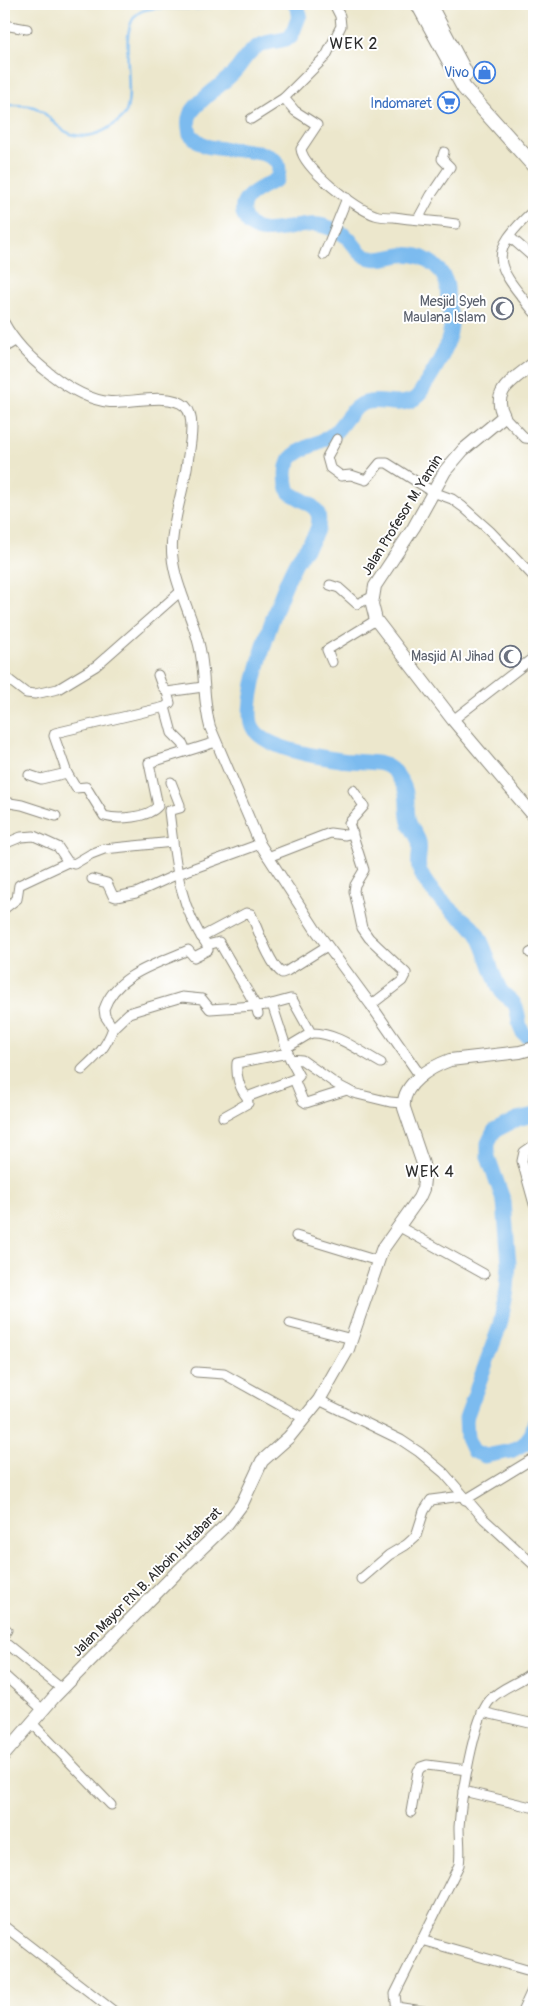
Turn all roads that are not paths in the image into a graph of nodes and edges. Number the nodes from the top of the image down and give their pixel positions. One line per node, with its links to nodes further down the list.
1 (334, 4): 6 (street)
2 (418, 4): 10 (highway)
3 (429, 4): 9 (highway)
4 (4, 25): 5 (street)
5 (27, 29)
6 (284, 98): 7 (street); 11 (street)
7 (251, 119)
8 (444, 152): 13 (street)
9 (534, 152)
10 (534, 166)
11 (346, 198): 13 (street); 16 (street)
12 (534, 210): 15 (street)
13 (418, 219): 14 (street)
14 (456, 224)
15 (510, 237): 17 (street); 18 (street)
16 (324, 255)
17 (534, 258)
18 (534, 312)
19 (4, 323): 20 (street)
20 (14, 341): 21 (street); 29 (street)
21 (4, 347)
22 (534, 363): 23 (main road)
23 (504, 416): 25 (street); 26 (main road, Jalan Profesor M. Yamin)
24 (337, 439): 26 (street)
25 (534, 439)
26 (433, 492): 27 (street); 30 (main road, Jalan Profesor M. Yamin)
27 (534, 577)
28 (330, 585): 30 (street)
29 (181, 591): 35 (street); 36 (street)
30 (372, 597): 31 (main road, Jalan Profesor M. Yamin)
31 (376, 620): 33 (street); 39 (main road, Jalan Profesor M. Yamin)
32 (534, 657): 39 (street)
33 (332, 662)
34 (158, 675): 37 (street)
35 (4, 676)
36 (203, 687): 37 (street); 40 (street)
37 (167, 692): 38 (street)
38 (165, 707): 41 (street); 42 (street)
39 (453, 720): 48 (main road, Jalan Profesor M. Yamin)
40 (216, 742): 41 (street); 52 (street)
41 (186, 750): 42 (street)
42 (68, 773): 43 (street)
43 (29, 776)
44 (171, 782): 50 (street)
45 (353, 790): 49 (street)
46 (4, 802): 47 (street)
47 (56, 816)
48 (534, 816)
49 (353, 833): 53 (street); 62 (street)
50 (173, 842): 54 (street); 55 (street)
51 (4, 844): 54 (street)
52 (260, 844): 53 (street); 55 (street)
53 (268, 857): 60 (street)
54 (68, 862): 57 (street)
55 (178, 874): 56 (street); 58 (street)
56 (92, 879)
57 (4, 909)
58 (201, 937): 59 (street); 60 (street)
59 (207, 945): 63 (street); 64 (street)
60 (327, 946): 62 (street)
61 (272, 1004): 63 (street); 65 (street); 67 (street)
62 (371, 1004): 70 (street)
63 (257, 1010): 64 (street)
64 (113, 1028): 69 (street)
65 (310, 1033): 67 (street); 68 (street)
66 (534, 1048): 70 (main road)
67 (288, 1054): 71 (street); 72 (street); 73 (street)
68 (381, 1063)
69 (82, 1070)
70 (421, 1078): 74 (main road)
71 (294, 1079): 72 (street); 73 (street)
72 (347, 1090): 74 (street)
73 (247, 1097): 75 (street)
74 (403, 1103): 78 (main road, Jalan Mayor P.N.B. Alboin Hutabarat)
75 (224, 1117)
76 (534, 1145): 77 (street)
77 (534, 1204)
78 (398, 1226): 80 (main road, Jalan Mayor P.N.B. Alboin Hutabarat); 81 (street)
79 (296, 1236): 80 (street)
80 (378, 1261): 83 (main road, Jalan Mayor P.N.B. Alboin Hutabarat)
81 (484, 1274)
82 (290, 1323): 83 (street)
83 (352, 1338): 85 (main road, Jalan Mayor P.N.B. Alboin Hutabarat)
84 (196, 1372): 86 (street)
85 (319, 1400): 86 (main road, Jalan Mayor P.N.B. Alboin Hutabarat); 88 (street)
86 (305, 1419): 96 (main road, Jalan Mayor P.N.B. Alboin Hutabarat)
87 (534, 1458): 88 (street)
88 (464, 1498): 89 (street); 90 (street)
89 (534, 1565)
90 (361, 1579)
91 (4, 1628): 92 (street)
92 (4, 1635)
93 (4, 1642): 96 (street)
94 (533, 1673): 98 (street)
95 (4, 1675): 97 (street)
96 (62, 1689): 97 (main road, Jalan Mayor P.N.B. Alboin Hutabarat)
97 (42, 1710): 99 (main road, Jalan Mayor P.N.B. Alboin Hutabarat)
98 (482, 1712): 100 (street); 102 (street)
99 (31, 1722): 101 (main road, Jalan Mayor P.N.B. Alboin Hutabarat); 104 (street)
100 (534, 1724)
101 (4, 1755)
102 (467, 1770): 103 (street); 106 (street)
103 (463, 1791): 105 (street); 108 (street)
104 (111, 1805)
105 (534, 1806)
106 (411, 1812)
107 (4, 1926): 112 (street)
108 (422, 1940): 109 (street); 111 (street)
109 (534, 1972)
110 (534, 1986): 114 (street)
111 (397, 2010): 113 (street)
112 (115, 2012)
113 (429, 2012)
114 (522, 2012)

